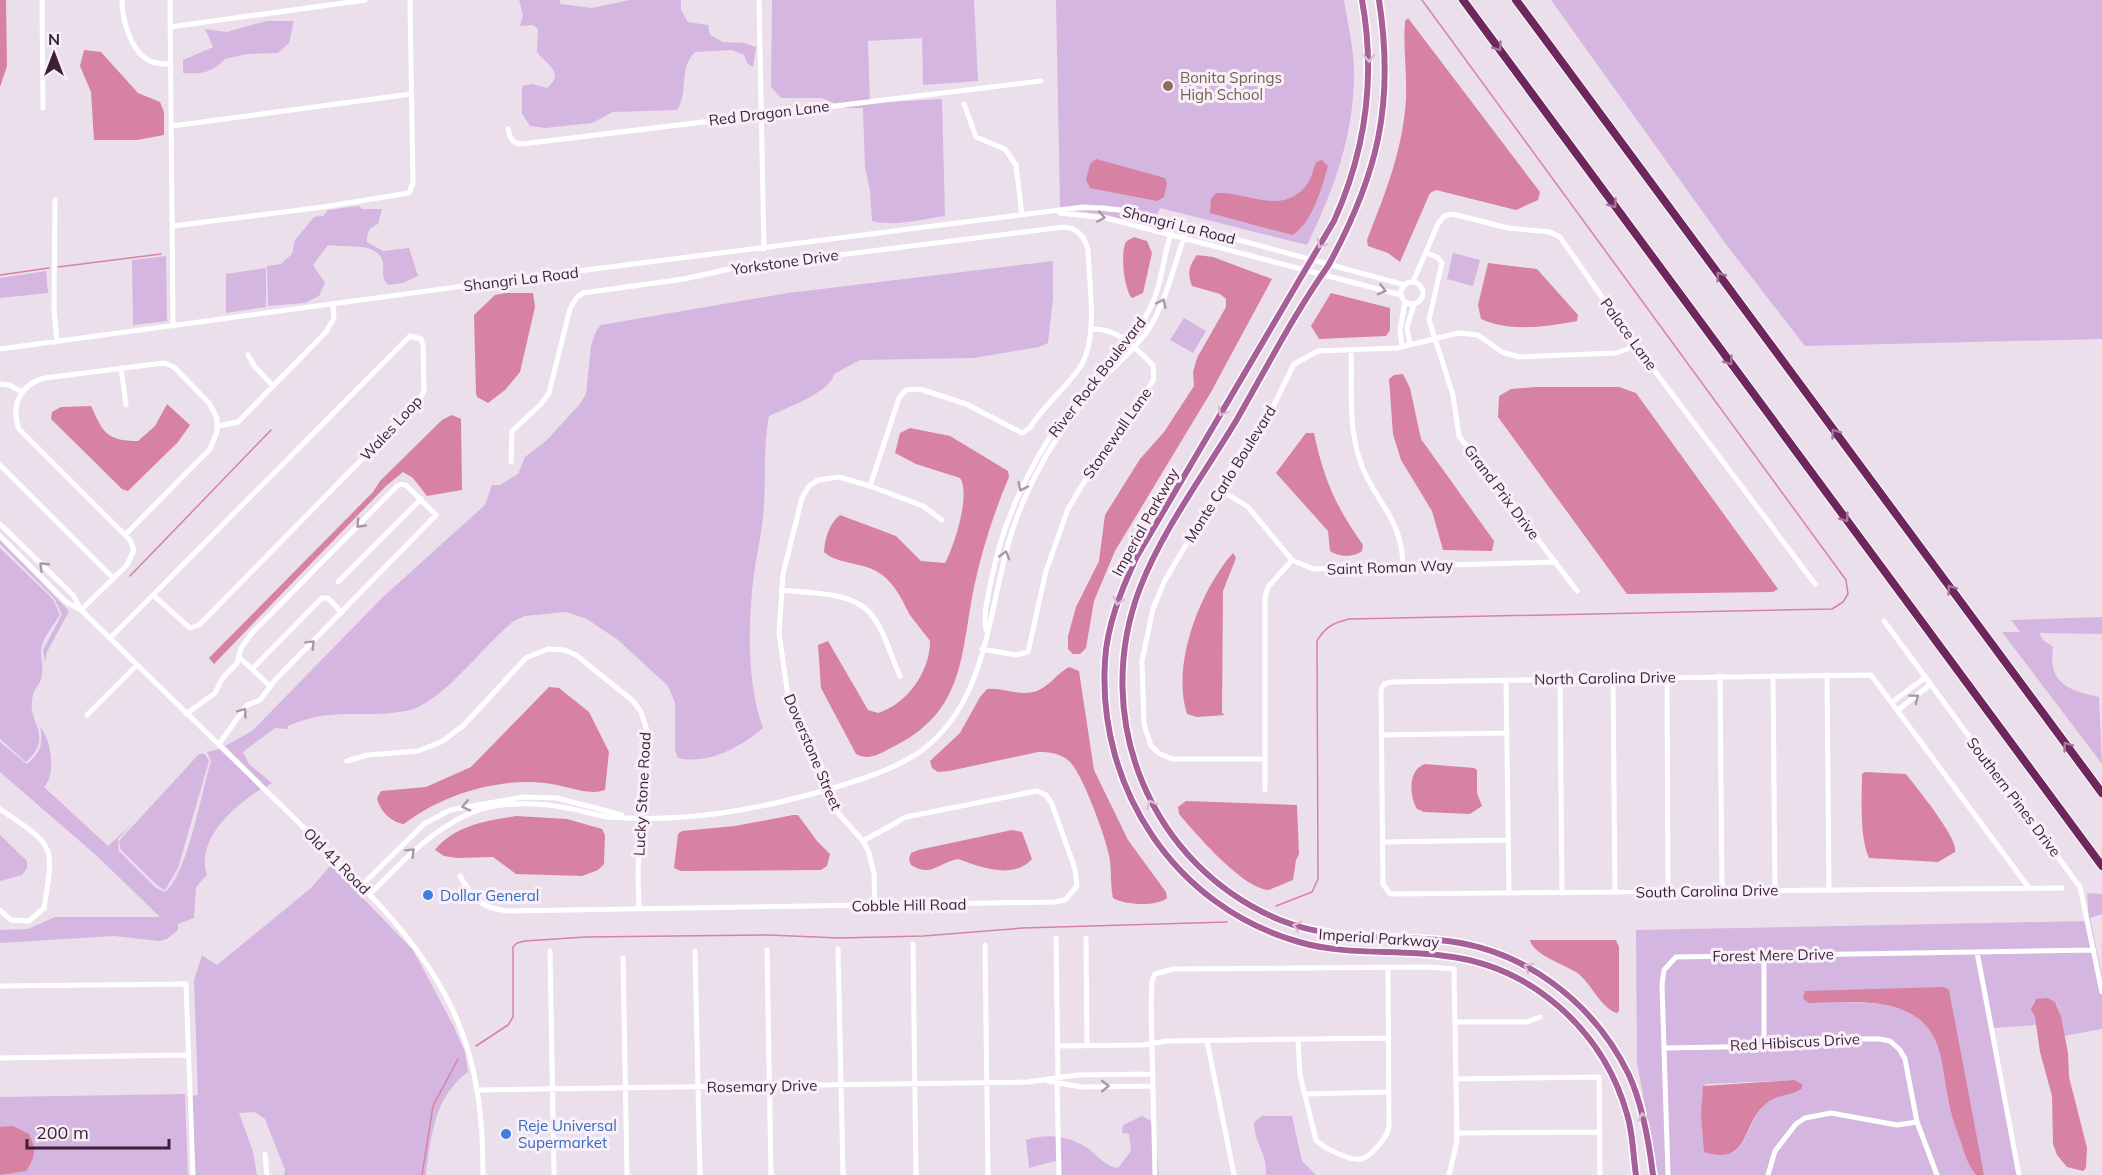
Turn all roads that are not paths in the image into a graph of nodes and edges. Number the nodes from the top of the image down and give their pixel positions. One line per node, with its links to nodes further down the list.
1 (42, 0): 16 (street)
2 (122, 0): 12 (street)
3 (170, 0): 11 (street)
4 (365, 0): 11 (street)
5 (410, 0): 14 (street)
6 (759, 0): 17 (street)
7 (1362, 0): 32 (main road, Imperial Parkway, one-way to 32)
8 (1378, 0): 33 (main road, Imperial Parkway)
9 (1463, 0): 122 (highway, one-way to 122)
10 (1516, 0): 111 (highway, one-way to 10)
11 (170, 27): 12 (street)
12 (171, 64): 18 (street)
13 (1041, 81): 17 (street, Red Dragon Lane)
14 (411, 94): 18 (street); 24 (street)
15 (963, 104): 22 (street)
16 (43, 108)
17 (762, 114): 19 (street, Red Dragon Lane); 28 (street)
18 (172, 126): 24 (street)
19 (508, 129)
20 (55, 200): 48 (street)
21 (1043, 212): 22 (street, Shangri La Road); 23 (street, Shangri La Road); 26 (street, Shangri La Road, one-way to 26)
22 (1022, 215): 28 (street, Shangri La Road)
23 (1174, 223): 25 (street, Shangri La Road); 26 (street, River Rock Boulevard)
24 (173, 226): 44 (street)
25 (1188, 226): 27 (street, River Rock Boulevard); 32 (street, Shangri La Road)
26 (1170, 235): 27 (street, Shangri La Road); 30 (street, River Rock Boulevard)
27 (1183, 238): 31 (street, River Rock Boulevard); 34 (street, Shangri La Road)
28 (764, 249): 43 (street, Shangri La Road)
29 (1427, 253): 38 (street, Palace Lane); 46 (street, Grand Prix Drive); 50 (street, Palace Lane)
30 (1164, 254): 31 (street); 35 (street, River Rock Boulevard)
31 (1178, 258): 36 (street, River Rock Boulevard)
32 (1312, 260): 33 (street, Shangri La Road); 34 (main road, Imperial Parkway)
33 (1328, 266): 37 (main road, Imperial Parkway); 39 (street, Shangri La Road)
34 (1307, 270): 37 (street, Shangri La Road); 198 (main road, Imperial Parkway, one-way to 198)
35 (1160, 271): 36 (street); 47 (street, River Rock Boulevard)
36 (1173, 274): 51 (street, River Rock Boulevard, one-way to 36)
37 (1322, 274): 40 (street, Shangri La Road, one-way to 40); 199 (main road, Imperial Parkway, one-way to 37)
38 (1413, 282): 39 (street); 42 (street)
39 (1404, 285): 40 (street)
40 (1401, 295): 41 (street)
41 (1405, 302): 42 (street); 52 (street)
42 (1414, 304): 49 (street)
43 (333, 305): 44 (street, Shangri La Road); 58 (street)
44 (173, 326): 48 (street, Shangri La Road)
45 (1091, 329): 47 (street); 62 (street, Yorkstone Drive); 64 (street, Yorkstone Drive)
46 (1435, 338): 49 (street, Monte Carlo Boulevard); 50 (street, Monte Carlo Boulevard); 72 (street, Grand Prix Drive)
47 (1127, 341): 51 (street); 83 (street, River Rock Boulevard, one-way to 83)
48 (57, 342): 53 (street, Shangri La Road)
49 (1410, 345): 52 (street, Monte Carlo Boulevard)
50 (1636, 346): 76 (street, Palace Lane)
51 (1134, 347): 83 (street, River Rock Boulevard, one-way to 51); 85 (street, Stonewall Lane)
52 (1402, 347): 54 (street, Monte Carlo Boulevard)
53 (0, 349)
54 (1351, 351): 65 (street, Monte Carlo Boulevard); 73 (street)
55 (248, 356): 58 (street)
56 (121, 368): 59 (street); 60 (street); 61 (street)
57 (0, 384): 59 (street)
58 (273, 386): 61 (street)
59 (22, 392): 69 (street)
60 (126, 405)
61 (218, 426): 69 (street)
62 (511, 462)
63 (0, 465): 74 (street)
64 (870, 486): 67 (street, Doverstone Street); 77 (street, Doverstone Street)
65 (1219, 489): 71 (street); 107 (street, Monte Carlo Boulevard)
66 (420, 499): 75 (street); 81 (street); 86 (street, one-way to 86)
67 (942, 520)
68 (0, 524): 80 (street, Old 41 Road, one-way to 68)
69 (125, 535): 74 (street)
70 (0, 536): 80 (street, Old 41 Road)
71 (1292, 560): 73 (street, Saint Roman Way); 107 (street)
72 (1556, 562): 73 (street, Saint Roman Way); 78 (street, Grand Prix Drive)
73 (1403, 566)
74 (114, 578): 80 (street)
75 (338, 582)
76 (1815, 584)
77 (781, 590): 90 (street); 109 (street, Doverstone Street)
78 (1577, 591)
79 (153, 595): 79 (street, Wales Loop); 84 (street, Wales Loop)
80 (81, 610): 84 (street, Old 41 Road)
81 (342, 613): 88 (street); 99 (street, one-way to 81)
82 (1884, 621): 94 (street, Southern Pines Drive)
83 (986, 632): 85 (street, River Rock Boulevard)
84 (110, 638): 87 (street, Old 41 Road)
85 (982, 649): 109 (street, River Rock Boulevard)
86 (240, 658): 88 (street); 102 (street)
87 (137, 665): 102 (street, Old 41 Road); 103 (street)
88 (253, 668): 99 (street)
89 (1827, 675): 92 (street, North Carolina Drive); 100 (street, North Carolina Drive); 127 (street)
90 (900, 676)
91 (1720, 676): 92 (street, North Carolina Drive); 93 (street, North Carolina Drive); 128 (street)
92 (1773, 676): 129 (street)
93 (1666, 677): 95 (street, North Carolina Drive); 131 (street)
94 (1926, 677): 98 (street, Southern Pines Drive); 100 (street)
95 (1613, 678): 96 (street, North Carolina Drive); 130 (street)
96 (1560, 679): 97 (street, North Carolina Drive); 133 (street)
97 (1506, 680): 104 (street); 105 (street, North Carolina Drive)
98 (1931, 684): 101 (street, one-way to 98); 143 (street, Southern Pines Drive)
99 (270, 686): 106 (street, one-way to 99)
100 (1892, 702): 101 (street)
101 (1898, 710): 125 (street)
102 (186, 714): 106 (street, Old 41 Road)
103 (87, 715)
104 (1507, 734): 105 (street); 119 (street)
105 (1381, 735): 121 (street)
106 (219, 744): 124 (street, Old 41 Road)
107 (1264, 759): 110 (street)
108 (347, 761): 115 (street, Lucky Stone Road)
109 (829, 789): 115 (street, River Rock Boulevard); 120 (street, Doverstone Street)
110 (1264, 790)
111 (2102, 793)
112 (0, 809): 137 (street)
113 (445, 812): 114 (street, River Rock Boulevard, one-way to 113); 116 (street, River Rock Boulevard); 117 (street)
114 (627, 816): 115 (street, River Rock Boulevard); 117 (street, River Rock Boulevard)
115 (641, 818): 136 (street, Lucky Stone Road)
116 (429, 820): 118 (street); 124 (street, River Rock Boulevard)
117 (451, 825): 118 (street, River Rock Boulevard)
118 (436, 833): 134 (street, River Rock Boulevard, one-way to 118)
119 (1508, 840): 121 (street); 132 (street)
120 (863, 841): 135 (street, Doverstone Street); 135 (street, Cobble Hill Road)
121 (1382, 842): 132 (street, South Carolina Drive)
122 (2102, 866)
123 (460, 876): 136 (street, Cobble Hill Road)
124 (361, 886): 134 (street, Old 41 Road)
125 (2029, 888): 126 (street); 127 (street, South Carolina Drive)
126 (2062, 888)
127 (1829, 890): 129 (street, South Carolina Drive)
128 (1722, 891): 129 (street, South Carolina Drive); 131 (street, South Carolina Drive)
129 (1775, 891)
130 (1615, 892): 131 (street, South Carolina Drive); 133 (street, South Carolina Drive)
131 (1668, 892)
132 (1509, 893): 133 (street, South Carolina Drive)
133 (1562, 893)
134 (370, 894): 176 (street, Old 41 Road)
135 (875, 905): 136 (street, Cobble Hill Road)
136 (639, 909)
137 (0, 910)
138 (1056, 938): 160 (street)
139 (1086, 938): 159 (street)
140 (913, 944): 169 (street)
141 (985, 945): 168 (street)
142 (838, 949): 170 (street)
143 (2094, 950): 147 (street, Forest Mere Drive); 152 (street, Southern Pines Drive)
144 (550, 951): 175 (street)
145 (695, 951): 173 (street)
146 (766, 951): 171 (street)
147 (1977, 952): 148 (street, Forest Mere Drive); 203 (street)
148 (1764, 955): 161 (street); 162 (street, Forest Mere Drive)
149 (622, 958): 174 (street)
150 (1388, 967): 154 (street); 155 (street); 158 (street)
151 (0, 986): 163 (street)
152 (2102, 992)
153 (1540, 1017): 154 (street)
154 (1456, 1022): 166 (street)
155 (1389, 1038): 156 (street); 177 (street)
156 (1298, 1040): 157 (street); 178 (street)
157 (1208, 1041): 158 (street); 195 (street)
158 (1152, 1042): 159 (street); 165 (street)
159 (1087, 1045): 160 (street)
160 (1058, 1046): 167 (street)
161 (1764, 1046): 162 (street, Red Hibiscus Drive); 179 (street, Red Hibiscus Drive)
162 (1664, 1048): 200 (street, Forest Mere Drive)
163 (187, 1055): 164 (street); 183 (street)
164 (0, 1058)
165 (1152, 1074): 167 (street, Rosemary Drive); 172 (street)
166 (1456, 1079): 180 (street); 181 (street)
167 (1058, 1081): 168 (street, Rosemary Drive); 172 (street, Rosemary Drive, one-way to 172); 193 (street)
168 (987, 1082): 169 (street, Rosemary Drive); 192 (street)
169 (914, 1084): 170 (street, Rosemary Drive); 191 (street)
170 (841, 1085): 171 (street, Rosemary Drive); 190 (street)
171 (768, 1086): 173 (street, Rosemary Drive); 189 (street)
172 (1152, 1086): 194 (street)
173 (698, 1087): 174 (street, Rosemary Drive); 188 (street)
174 (625, 1088): 175 (street, Rosemary Drive); 187 (street)
175 (553, 1089): 176 (street, Rosemary Drive); 186 (street)
176 (478, 1090): 185 (street, Old 41 Road)
177 (1389, 1092): 178 (street); 178 (street)
178 (1304, 1094)
179 (1917, 1122): 201 (street); 202 (street, Red Hibiscus Drive)
180 (1600, 1132): 181 (street); 197 (street)
181 (1457, 1133): 196 (street)
182 (264, 1154): 184 (street)
183 (193, 1175)
184 (267, 1175)
185 (483, 1175)
186 (554, 1175)
187 (627, 1175)
188 (700, 1175)
189 (771, 1175)
190 (843, 1175)
191 (916, 1175)
192 (988, 1175)
193 (1059, 1175)
194 (1155, 1175)
195 (1234, 1175)
196 (1449, 1175)
197 (1600, 1175)
198 (1636, 1175)
199 (1653, 1175)
200 (1668, 1175)
201 (1768, 1175)
202 (1937, 1175)
203 (2019, 1175)

